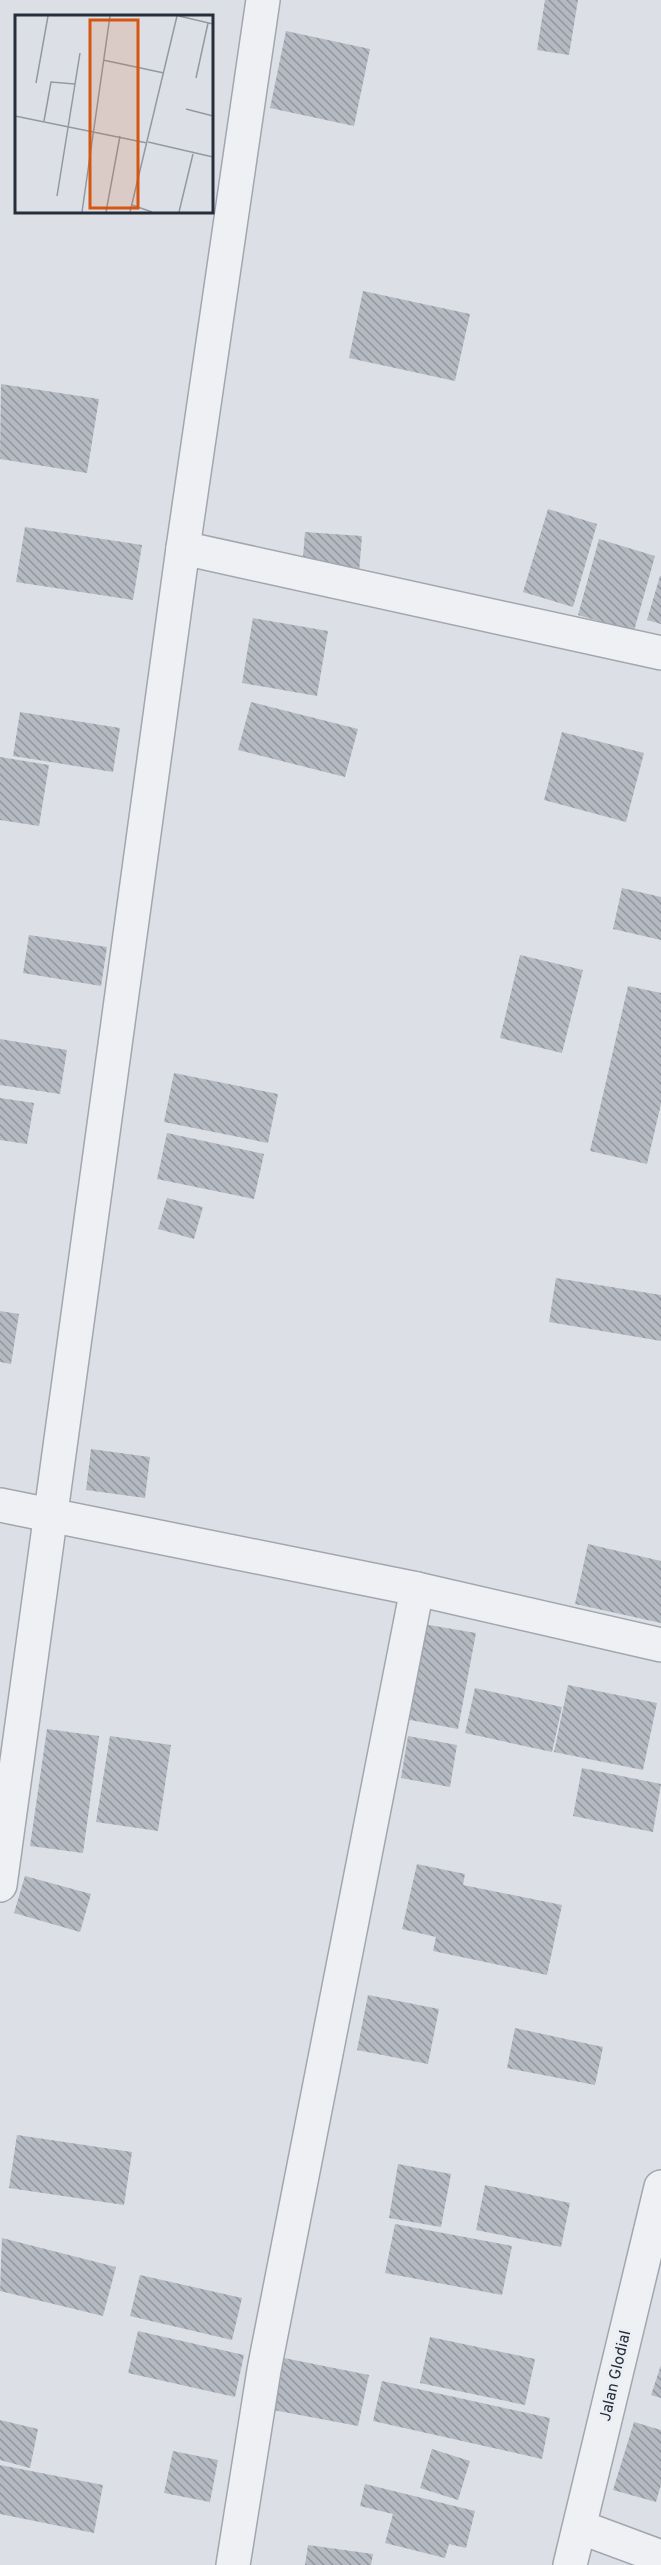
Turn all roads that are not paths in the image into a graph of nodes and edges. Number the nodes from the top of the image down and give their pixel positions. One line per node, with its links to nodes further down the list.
1 (263, 0): 2 (street)
2 (183, 548): 3 (street); 5 (street)
3 (661, 652)
4 (0, 1505): 5 (street)
5 (50, 1516): 6 (street); 8 (street)
6 (417, 1589): 7 (street); 12 (street)
7 (661, 1645)
8 (0, 1885)
9 (661, 2187): 10 (street, Jalan Glodial)
10 (580, 2527): 11 (street); 13 (street, Jalan Glodial)
11 (661, 2557)
12 (233, 2565)
13 (570, 2565)

